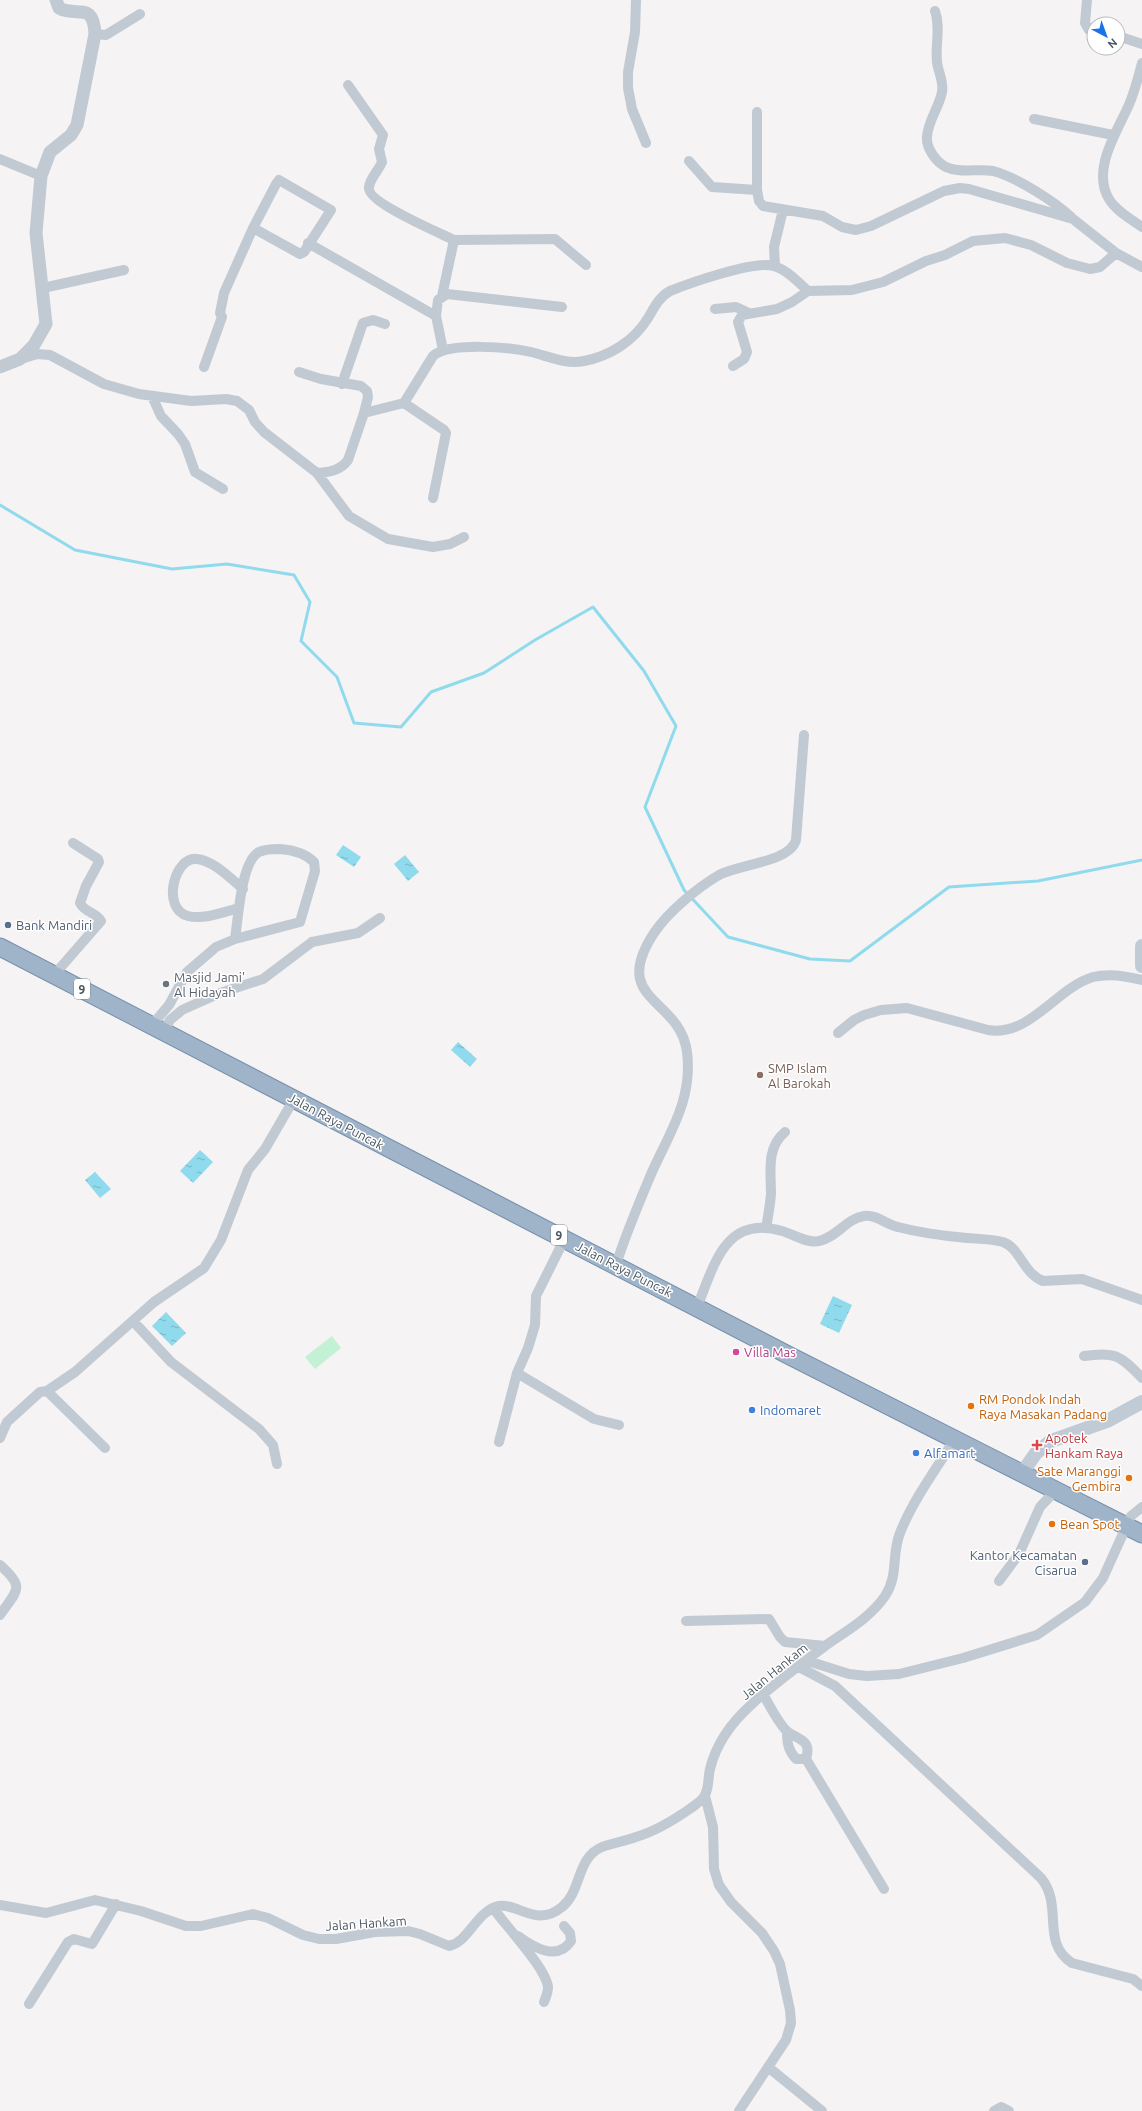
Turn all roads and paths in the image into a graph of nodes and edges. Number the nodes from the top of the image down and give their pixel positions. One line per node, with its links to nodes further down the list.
1 (56, 0): 7 (street)
2 (636, 0): 15 (street)
3 (1087, 0): 6 (street)
4 (935, 11): 21 (street)
5 (140, 14): 7 (street)
6 (1086, 25)
7 (95, 34): 18 (street)
8 (1126, 39): 9 (street)
9 (1142, 44)
10 (1142, 62): 14 (street)
11 (348, 85): 24 (street)
12 (757, 112): 19 (street)
13 (1034, 119): 14 (street)
14 (1113, 135): 22 (street)
15 (646, 142)
16 (0, 159): 18 (street)
17 (689, 161): 19 (street)
18 (41, 176): 31 (street)
19 (757, 190): 20 (street)
20 (783, 210): 21 (street); 28 (street)
21 (1073, 219): 26 (street)
22 (1142, 227)
23 (254, 228): 25 (street); 25 (street); 43 (street)
24 (454, 240): 27 (street); 33 (street)
25 (308, 243): 37 (street)
26 (1116, 253): 29 (street); 32 (street)
27 (586, 265)
28 (774, 266): 32 (street); 39 (street)
29 (1142, 267)
30 (124, 270): 31 (street)
31 (43, 288): 40 (street)
32 (808, 291): 36 (street)
33 (442, 296): 34 (street); 37 (street)
34 (562, 306)
35 (715, 309): 36 (street)
36 (749, 313): 42 (street)
37 (436, 316): 39 (street)
38 (385, 324): 45 (street)
39 (443, 350): 47 (street)
40 (20, 360): 41 (street); 46 (street)
41 (0, 366)
42 (733, 366)
43 (204, 367)
44 (299, 372): 45 (street)
45 (342, 384): 48 (street)
46 (152, 396): 49 (street); 50 (street)
47 (404, 403): 48 (street); 51 (street)
48 (364, 412): 49 (street)
49 (317, 473): 52 (street)
50 (223, 489)
51 (433, 498)
52 (464, 537)
53 (804, 735): 70 (street)
54 (73, 843): 62 (street)
55 (243, 888): 56 (street); 56 (street); 58 (street)
56 (239, 908): 58 (street)
57 (380, 918): 64 (street)
58 (235, 939): 64 (street)
59 (1142, 946): 61 (main road)
60 (0, 947): 62 (highway, Jalan Raya Puncak / 9)
61 (1142, 966)
62 (54, 975): 64 (highway, Jalan Raya Puncak / 9)
63 (1142, 980): 65 (street)
64 (158, 1028): 66 (highway, Jalan Raya Puncak / 9)
65 (838, 1033)
66 (294, 1099): 69 (highway, Jalan Raya Puncak / 9); 73 (street)
67 (785, 1132): 68 (street)
68 (766, 1228): 71 (street); 72 (street)
69 (565, 1238): 70 (highway, Jalan Raya Puncak / 9); 75 (street)
70 (616, 1265): 72 (highway, Jalan Raya Puncak / 9)
71 (1142, 1300)
72 (697, 1307): 81 (highway, Jalan Raya Puncak / 9)
73 (133, 1321): 77 (street); 84 (street)
74 (1084, 1356): 76 (street)
75 (517, 1373): 79 (street); 82 (street)
76 (1142, 1378)
77 (47, 1391): 80 (street); 83 (street)
78 (1142, 1402): 85 (main road)
79 (619, 1425)
80 (1, 1431)
81 (955, 1439): 85 (highway, Jalan Raya Puncak / 9); 94 (street, Jalan Hankam)
82 (499, 1442)
83 (106, 1448)
84 (278, 1464)
85 (1022, 1473): 86 (highway, Jalan Raya Puncak / 9)
86 (1056, 1490): 88 (highway, Jalan Raya Puncak / 9); 91 (street)
87 (1142, 1507): 88 (street)
88 (1126, 1526): 89 (highway, Jalan Raya Puncak / 9); 95 (street)
89 (1142, 1534)
90 (0, 1565): 92 (street)
91 (999, 1581)
92 (0, 1615)
93 (686, 1621): 94 (street)
94 (825, 1646): 95 (street, Jalan Hankam)
95 (808, 1660): 96 (street, Jalan Hankam)
96 (799, 1667): 97 (street, Jalan Hankam); 107 (street)
97 (762, 1694): 98 (street); 100 (street, Jalan Hankam)
98 (787, 1731): 99 (street); 99 (street)
99 (806, 1759): 101 (street)
100 (705, 1796): 104 (street); 110 (street)
101 (884, 1889)
102 (116, 1904): 103 (street, Jalan Hankam); 104 (street, Jalan Hankam); 109 (street)
103 (0, 1905)
104 (493, 1908): 106 (street)
105 (564, 1926): 106 (street)
106 (510, 1931): 108 (street)
107 (1142, 1986)
108 (544, 2002)
109 (29, 2004)
110 (768, 2067): 111 (street); 112 (street)
111 (739, 2111)
112 (822, 2111)
113 (994, 2111): 114 (street)
114 (1009, 2111)

